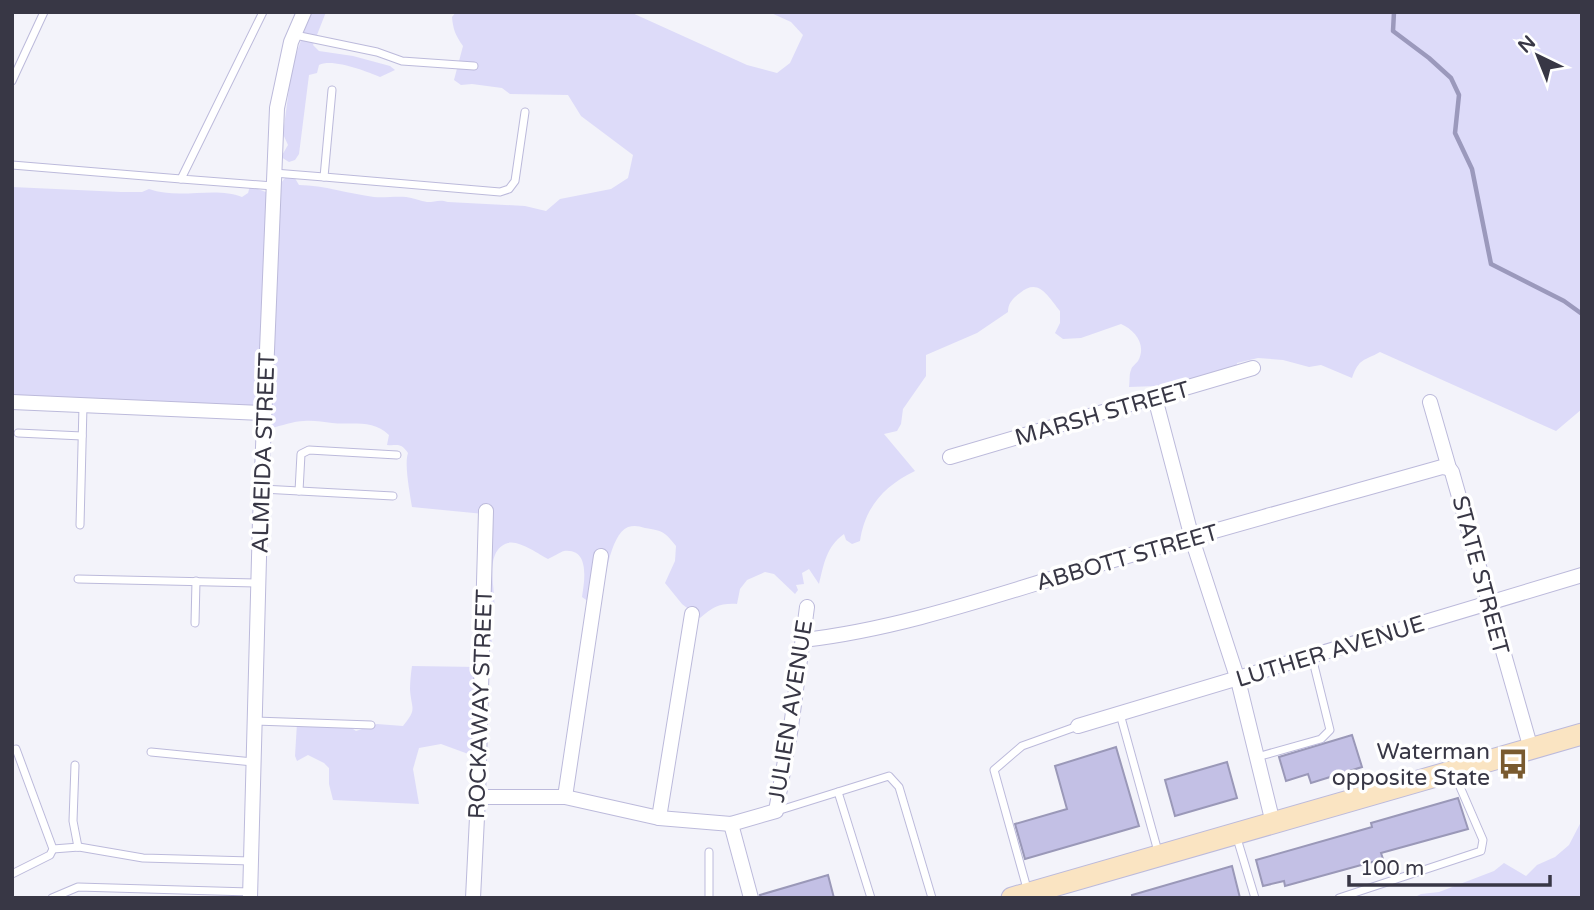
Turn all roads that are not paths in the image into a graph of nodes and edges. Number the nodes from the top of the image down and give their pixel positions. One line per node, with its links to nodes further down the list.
1 (44, 12): 6 (lane)
2 (262, 12): 11 (lane)
3 (304, 12): 4 (street, ALMEIDA STREET)
4 (294, 35): 5 (lane); 12 (street, ALMEIDA STREET)
5 (474, 66)
6 (12, 81)
7 (332, 90): 10 (lane)
8 (525, 112): 10 (lane)
9 (12, 165): 11 (lane)
10 (324, 177): 12 (lane)
11 (181, 179): 12 (lane)
12 (273, 180): 18 (street, ALMEIDA STREET)
13 (1253, 368): 14 (street, MARSH STREET)
14 (1155, 398): 22 (street, MARSH STREET); 29 (street)
15 (12, 402): 17 (street)
16 (1430, 402): 23 (street, STATE STREET)
17 (83, 406): 18 (street); 20 (lane)
18 (264, 413): 24 (street, ALMEIDA STREET)
19 (18, 433): 20 (lane)
20 (82, 436): 28 (lane)
21 (397, 455): 25 (lane)
22 (950, 457)
23 (1449, 468): 29 (street, ABBOTT STREET); 35 (street, STATE STREET)
24 (261, 489): 25 (lane); 34 (street, ALMEIDA STREET)
25 (299, 491): 26 (lane)
26 (393, 496)
27 (486, 511): 55 (street, ROCKAWAY STREET)
28 (80, 524)
29 (1193, 537): 39 (street, ABBOTT STREET); 41 (street)
30 (601, 556): 56 (street)
31 (1582, 575): 35 (street, LUTHER AVENUE)
32 (78, 579): 33 (lane)
33 (196, 581): 34 (lane); 38 (lane)
34 (258, 583): 43 (street, ALMEIDA STREET)
35 (1488, 603): 40 (street, LUTHER AVENUE); 47 (street, STATE STREET)
36 (807, 607): 39 (street, JULIEN AVENUE)
37 (692, 614): 58 (street)
38 (195, 623)
39 (803, 640): 57 (street, JULIEN AVENUE)
40 (1312, 657): 41 (street, LUTHER AVENUE); 50 (lane)
41 (1238, 680): 42 (street, LUTHER AVENUE); 50 (street)
42 (1120, 714): 45 (street, LUTHER AVENUE); 65 (lane)
43 (254, 721): 44 (lane); 51 (street, ALMEIDA STREET)
44 (370, 726)
45 (1078, 726): 69 (lane)
46 (1582, 734): 47 (main road)
47 (1531, 749): 53 (main road)
48 (12, 750): 63 (lane)
49 (150, 752): 51 (lane)
50 (1257, 757): 59 (street)
51 (253, 762): 66 (street, ALMEIDA STREET)
52 (75, 765): 62 (lane)
53 (1453, 772): 59 (main road); 77 (lane)
54 (838, 792): 57 (lane); 74 (lane); 75 (lane)
55 (478, 797): 56 (street); 72 (street, ROCKAWAY STREET)
56 (565, 797): 58 (street)
57 (776, 811): 60 (street, JULIEN AVENUE)
58 (659, 818): 60 (street)
59 (1273, 823): 61 (main road)
60 (731, 824): 70 (street)
61 (1235, 834): 65 (main road); 76 (lane)
62 (78, 848): 63 (lane); 66 (lane)
63 (53, 849): 67 (lane)
64 (709, 852): 73 (lane)
65 (1159, 856): 69 (main road)
66 (251, 861): 68 (street, ALMEIDA STREET)
67 (12, 874)
68 (250, 895): 71 (lane)
69 (1020, 895)
70 (748, 897)
71 (52, 898)
72 (473, 898)
73 (709, 898)
74 (871, 898)
75 (932, 898)
76 (1255, 898)
77 (1339, 898)

